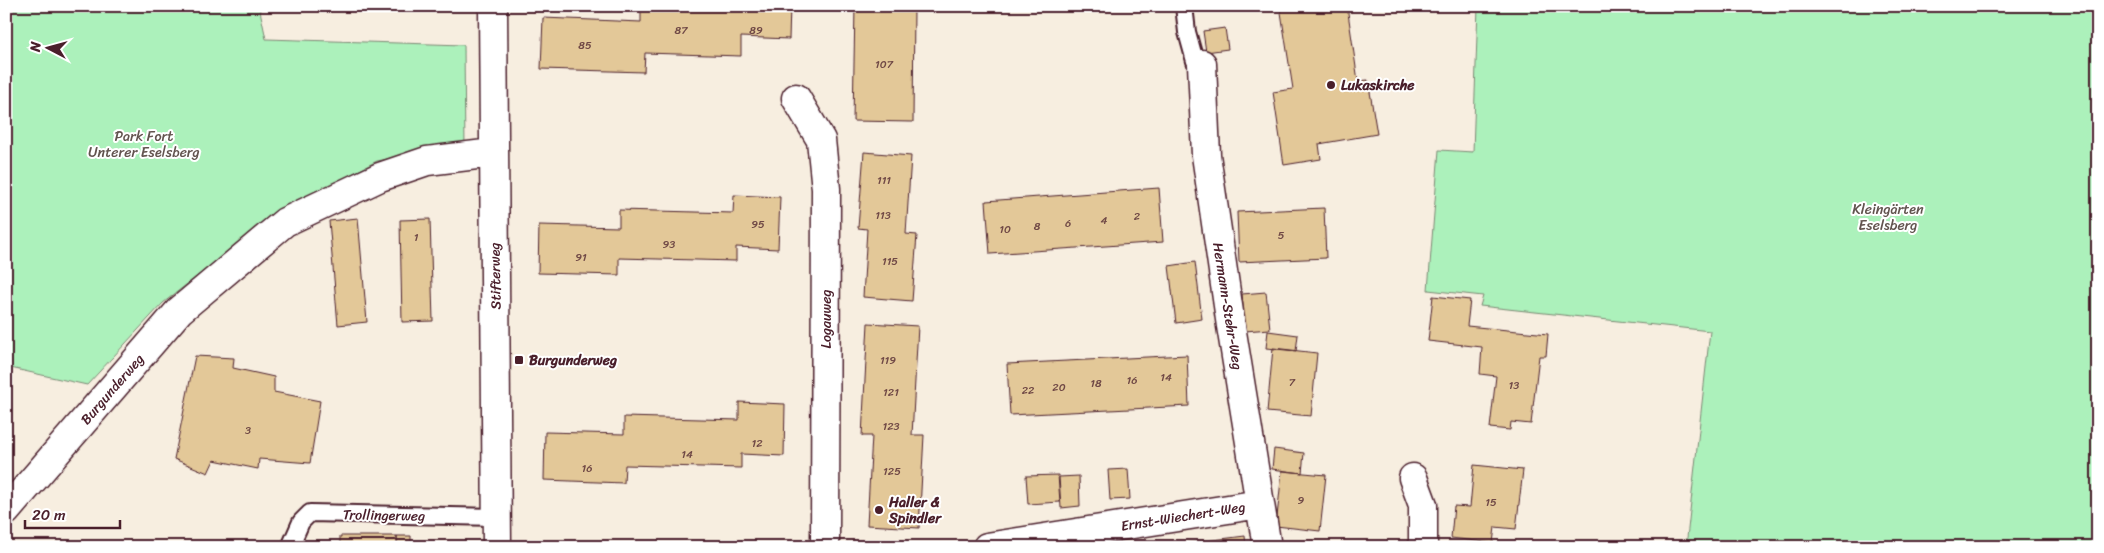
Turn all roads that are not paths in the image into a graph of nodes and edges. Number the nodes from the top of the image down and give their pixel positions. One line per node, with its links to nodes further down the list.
1 (493, 6): 5 (street, Stifterweg)
2 (1184, 6): 3 (lane)
3 (1202, 64): 7 (street, Hermann-Stehr-Weg)
4 (796, 98): 12 (street, Logauweg)
5 (493, 153): 8 (street, Burgunderweg); 9 (street, Stifterweg)
6 (1413, 478): 15 (street)
7 (1260, 504): 13 (street, Ernst-Wiechert-Weg); 14 (street, Hermann-Stehr-Weg)
8 (6, 511)
9 (497, 517): 10 (lane, Trollingerweg); 11 (street, Stifterweg)
10 (290, 547)
11 (497, 547)
12 (825, 547)
13 (987, 547)
14 (1267, 547)
15 (1423, 547)

